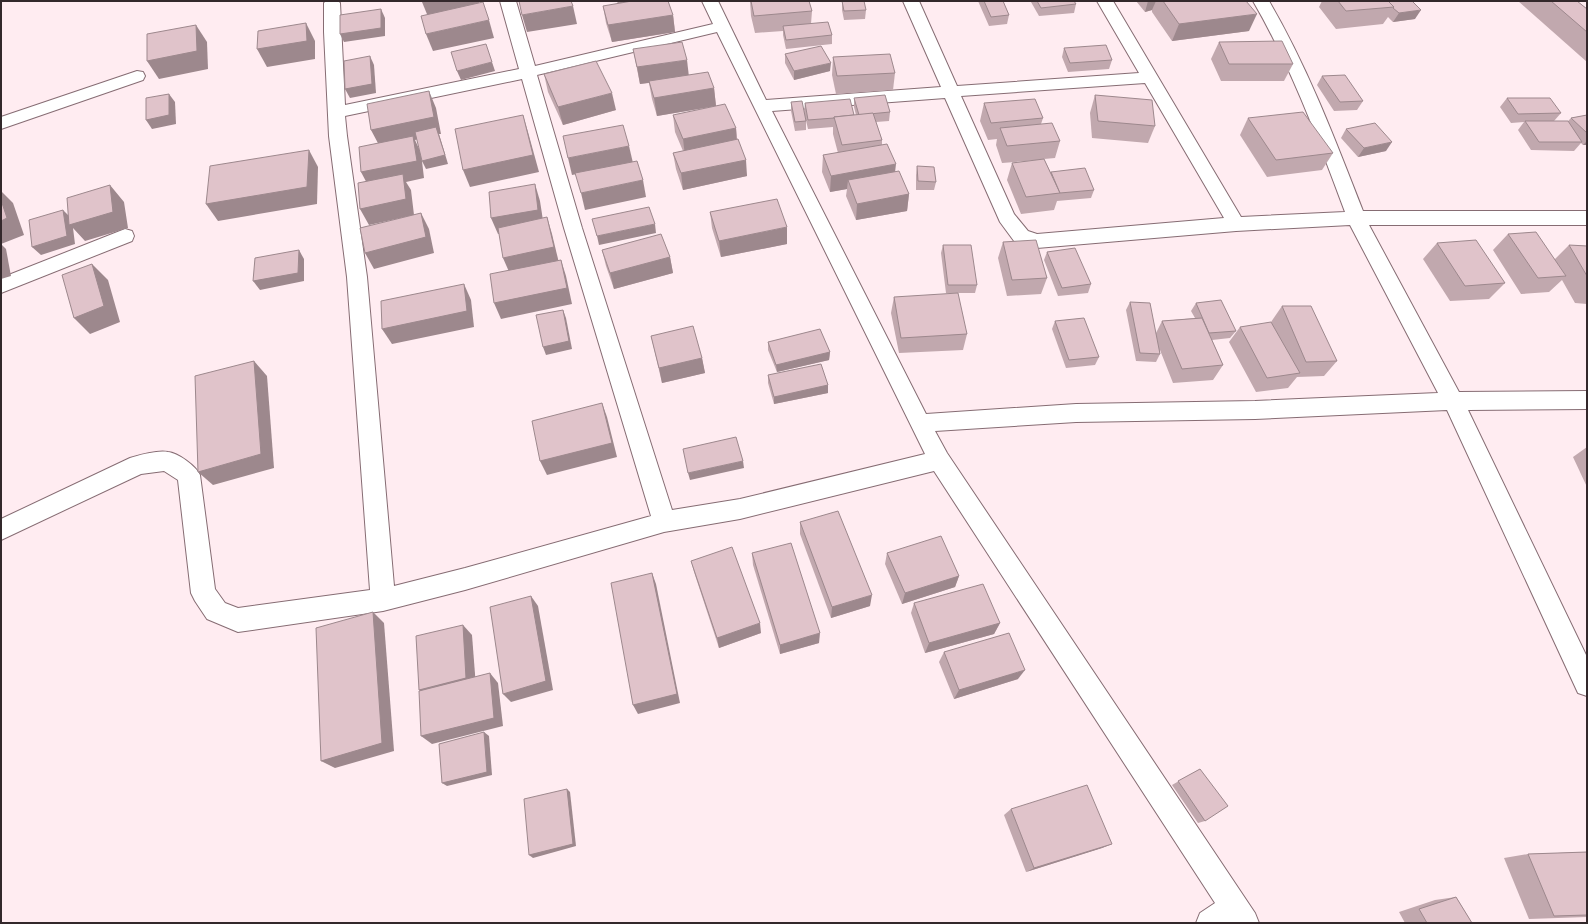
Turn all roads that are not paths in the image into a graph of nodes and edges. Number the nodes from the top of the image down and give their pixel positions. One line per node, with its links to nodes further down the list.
1 (508, 1): 8 (street)
2 (710, 1): 7 (street)
3 (911, 1): 11 (street)
4 (1105, 1): 10 (street)
5 (1261, 1): 15 (street)
6 (332, 3): 13 (street)
7 (723, 26): 8 (street); 12 (street)
8 (529, 72): 13 (street); 24 (street)
9 (137, 76): 14 (street)
10 (1151, 77): 11 (street); 17 (street)
11 (950, 92): 12 (street); 17 (street)
12 (761, 106): 22 (street)
13 (337, 112): 26 (street)
14 (1, 123)
15 (1356, 218): 16 (street); 17 (street); 21 (street)
16 (1587, 218)
17 (1236, 224)
18 (125, 236): 19 (street)
19 (1, 286)
20 (1587, 400): 21 (street)
21 (1453, 401): 22 (street); 27 (street)
22 (920, 423): 23 (street)
23 (940, 460): 24 (street); 28 (street)
24 (664, 522): 26 (street)
25 (1, 530): 26 (street)
26 (383, 600)
27 (1587, 684)
28 (1240, 915): 29 (street)
29 (1210, 923)

